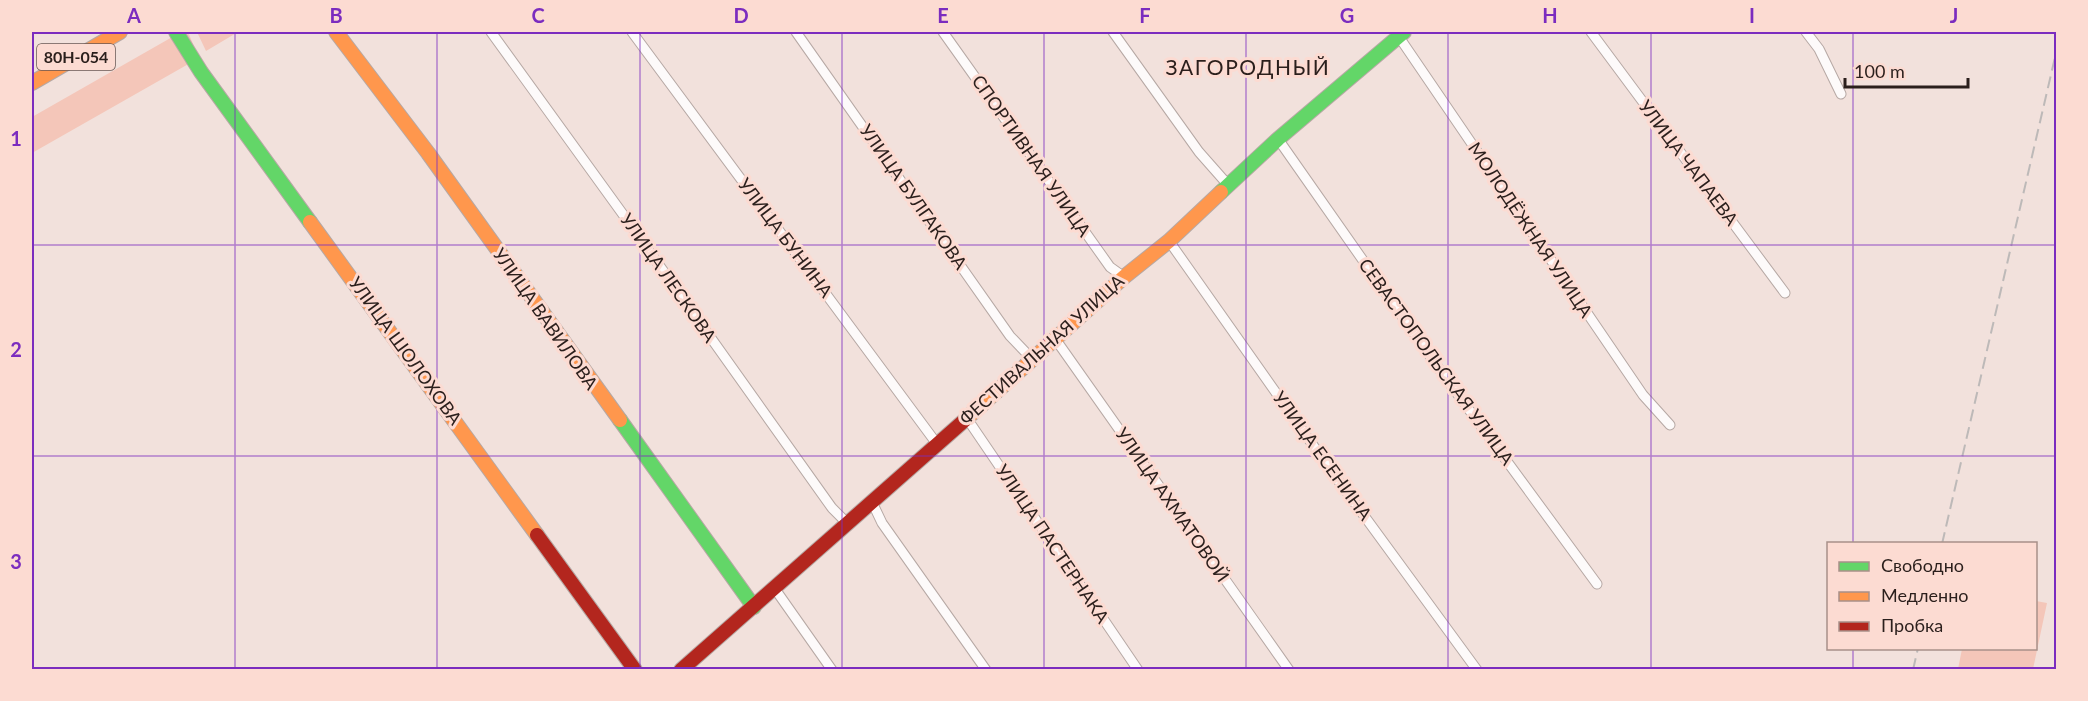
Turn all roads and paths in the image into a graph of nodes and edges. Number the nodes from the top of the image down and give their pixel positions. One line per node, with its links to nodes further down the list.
1 (120, 32): 12 (street, 80Н-054)
2 (176, 32): 29 (street, УЛИЦА ШОЛОХОВА)
3 (336, 32): 28 (street, УЛИЦА ВАВИЛОВА)
4 (491, 32): 25 (street, УЛИЦА ЛЕСКОВА)
5 (632, 32): 23 (street, УЛИЦА БУНИНА)
6 (796, 32): 20 (street, УЛИЦА БУЛГАКОВА)
7 (943, 32): 17 (street, СПОРТИВНАЯ УЛИЦА)
8 (1113, 32): 15 (street)
9 (1591, 32): 18 (street, УЛИЦА ЧАПАЕВА)
10 (1806, 32): 13 (street)
11 (1399, 33): 14 (street, ФЕСТИВАЛЬНАЯ УЛИЦА); 22 (street, МОЛОДЁЖНАЯ УЛИЦА)
12 (32, 82)
13 (1841, 94)
14 (1278, 139): 15 (street, ФЕСТИВАЛЬНАЯ УЛИЦА); 26 (street, СЕВАСТОПОЛЬСКАЯ УЛИЦА)
15 (1229, 186): 16 (street, ФЕСТИВАЛЬНАЯ УЛИЦА)
16 (1169, 241): 17 (street, ФЕСТИВАЛЬНАЯ УЛИЦА); 35 (street, УЛИЦА ЕСЕНИНА)
17 (1124, 277): 19 (street, ФЕСТИВАЛЬНАЯ УЛИЦА)
18 (1785, 293)
19 (1056, 340): 20 (street, ФЕСТИВАЛЬНАЯ УЛИЦА); 34 (street, УЛИЦА АХМАТОВОЙ)
20 (1033, 360): 21 (street, ФЕСТИВАЛЬНАЯ УЛИЦА)
21 (966, 417): 23 (street, ФЕСТИВАЛЬНАЯ УЛИЦА); 33 (street, УЛИЦА ПАСТЕРНАКА)
22 (1670, 425)
23 (937, 444): 24 (street, ФЕСТИВАЛЬНАЯ УЛИЦА)
24 (872, 502): 25 (street, ФЕСТИВАЛЬНАЯ УЛИЦА); 32 (street)
25 (847, 523): 27 (street, ФЕСТИВАЛЬНАЯ УЛИЦА)
26 (1597, 584)
27 (775, 589): 28 (street, ФЕСТИВАЛЬНАЯ УЛИЦА); 31 (street)
28 (754, 607): 30 (street, ФЕСТИВАЛЬНАЯ УЛИЦА)
29 (635, 669)
30 (681, 669)
31 (832, 669)
32 (986, 669)
33 (1138, 669)
34 (1289, 669)
35 (1477, 669)

